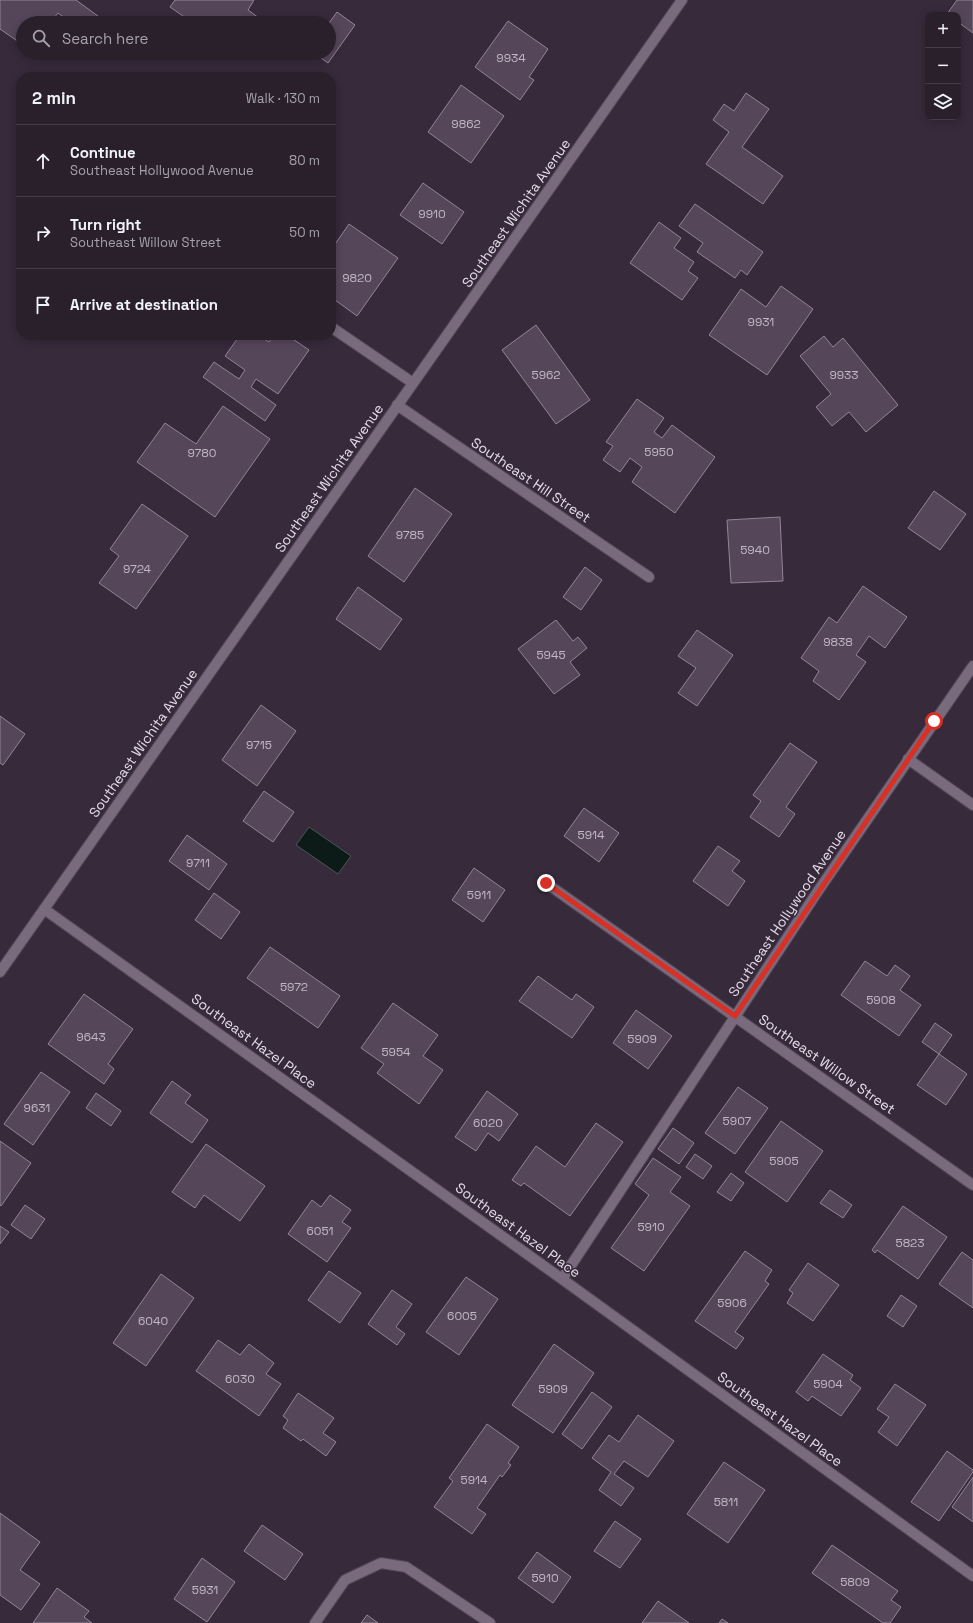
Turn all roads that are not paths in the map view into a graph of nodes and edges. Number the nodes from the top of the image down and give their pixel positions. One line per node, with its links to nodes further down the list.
1 (682, 0): 3 (street, Southeast Wichita Avenue)
2 (336, 330): 3 (street)
3 (413, 383): 4 (street, Southeast Wichita Avenue)
4 (398, 405): 5 (street, Southeast Hill Street); 10 (street, Southeast Wichita Avenue)
5 (649, 577)
6 (973, 666): 7 (street, Southeast Hollywood Avenue)
7 (908, 759): 8 (street); 12 (street, Southeast Hollywood Avenue)
8 (973, 805)
9 (546, 883): 12 (street, Southeast Willow Street)
10 (44, 909): 11 (street, Southeast Wichita Avenue); 14 (street, Southeast Hazel Place)
11 (0, 972)
12 (735, 1016): 13 (street, Southeast Willow Street); 14 (street, Southeast Hollywood Avenue)
13 (973, 1185)
14 (562, 1279): 15 (street, Southeast Hazel Place)
15 (973, 1576)
16 (315, 1623): 17 (street)
17 (490, 1623)

